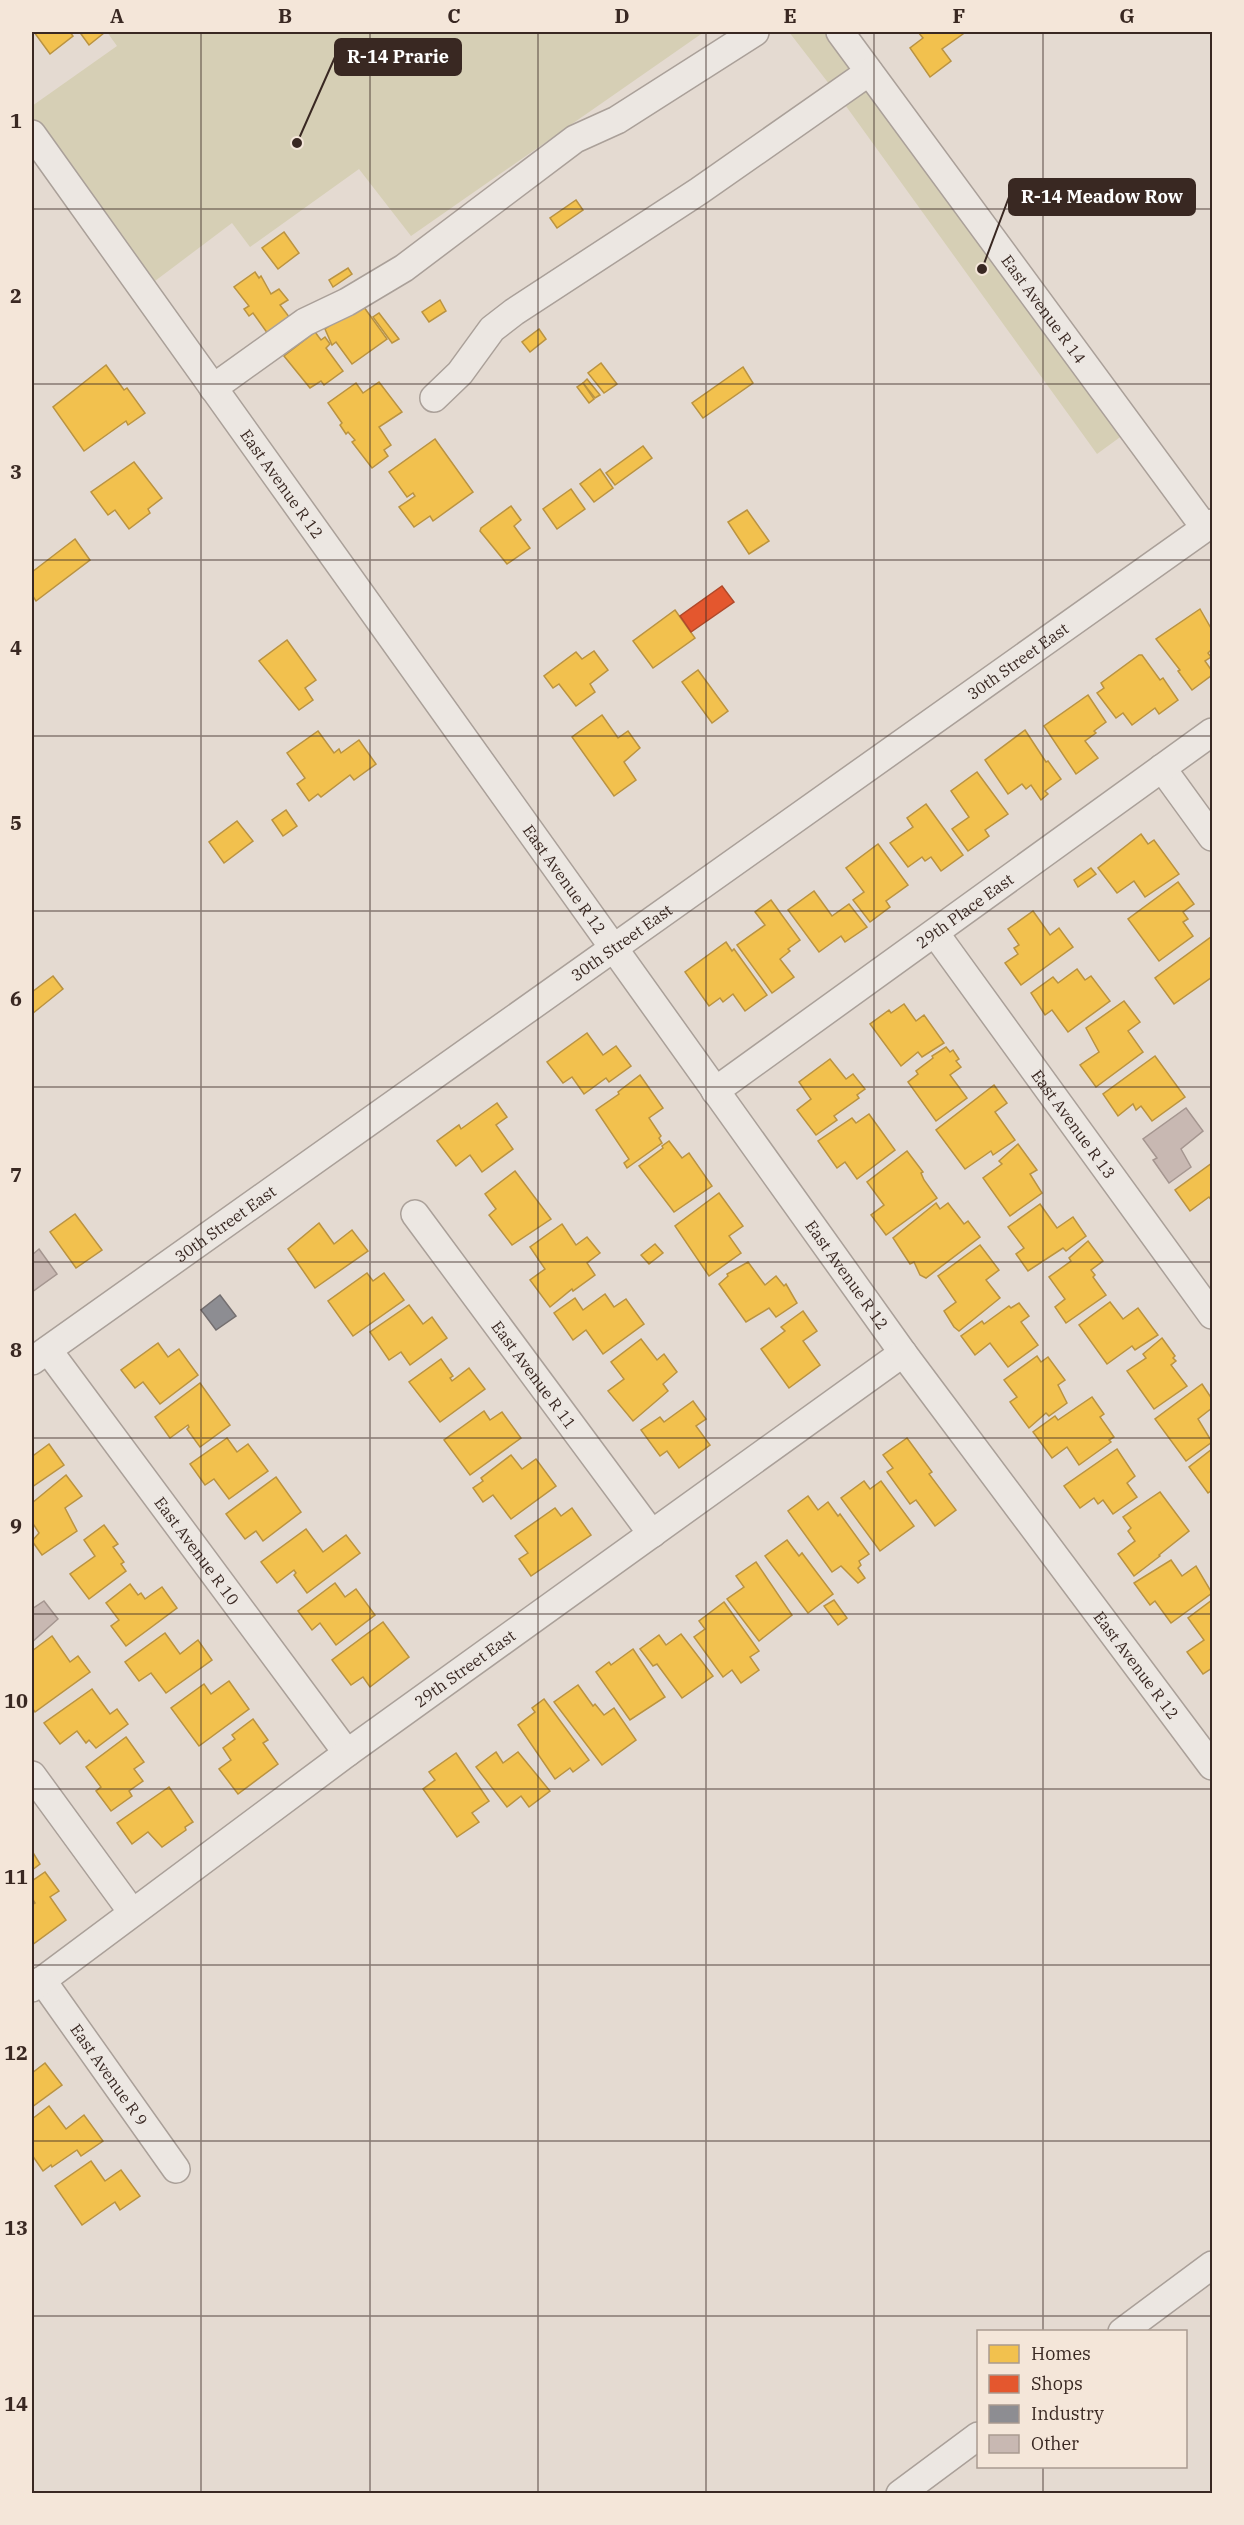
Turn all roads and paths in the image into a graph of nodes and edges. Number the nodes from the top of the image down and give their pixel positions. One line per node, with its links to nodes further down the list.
1 (755, 32): 5 (street)
2 (840, 32): 3 (street, East Avenue R 14)
3 (869, 72): 6 (street); 7 (street, East Avenue R 14)
4 (32, 134): 5 (street, East Avenue R 12)
5 (213, 388): 12 (street, East Avenue R 12)
6 (434, 398)
7 (1209, 526): 12 (street, 30th Street East)
8 (1212, 732): 9 (street, 29th Place East)
9 (1162, 768): 10 (street); 11 (street, 29th Place East)
10 (1212, 837)
11 (934, 933): 13 (street, 29th Place East); 15 (street, East Avenue R 13)
12 (615, 948): 13 (street, East Avenue R 12); 17 (street, 30th Street East)
13 (715, 1091): 16 (street, East Avenue R 12)
14 (415, 1214): 18 (street, East Avenue R 11)
15 (1212, 1315)
16 (903, 1353): 18 (street, 29th Street East); 20 (street, East Avenue R 12)
17 (40, 1355): 19 (street, East Avenue R 10)
18 (652, 1534): 19 (street, 29th Street East)
19 (347, 1753): 22 (street, 29th Street East)
20 (1212, 1766)
21 (32, 1775): 22 (street)
22 (132, 1912): 23 (street, 29th Street East)
23 (37, 1984): 24 (street, East Avenue R 9)
24 (176, 2169)
25 (1212, 2265): 26 (street)
26 (1123, 2330)
27 (977, 2437): 28 (street)
28 (900, 2493)

